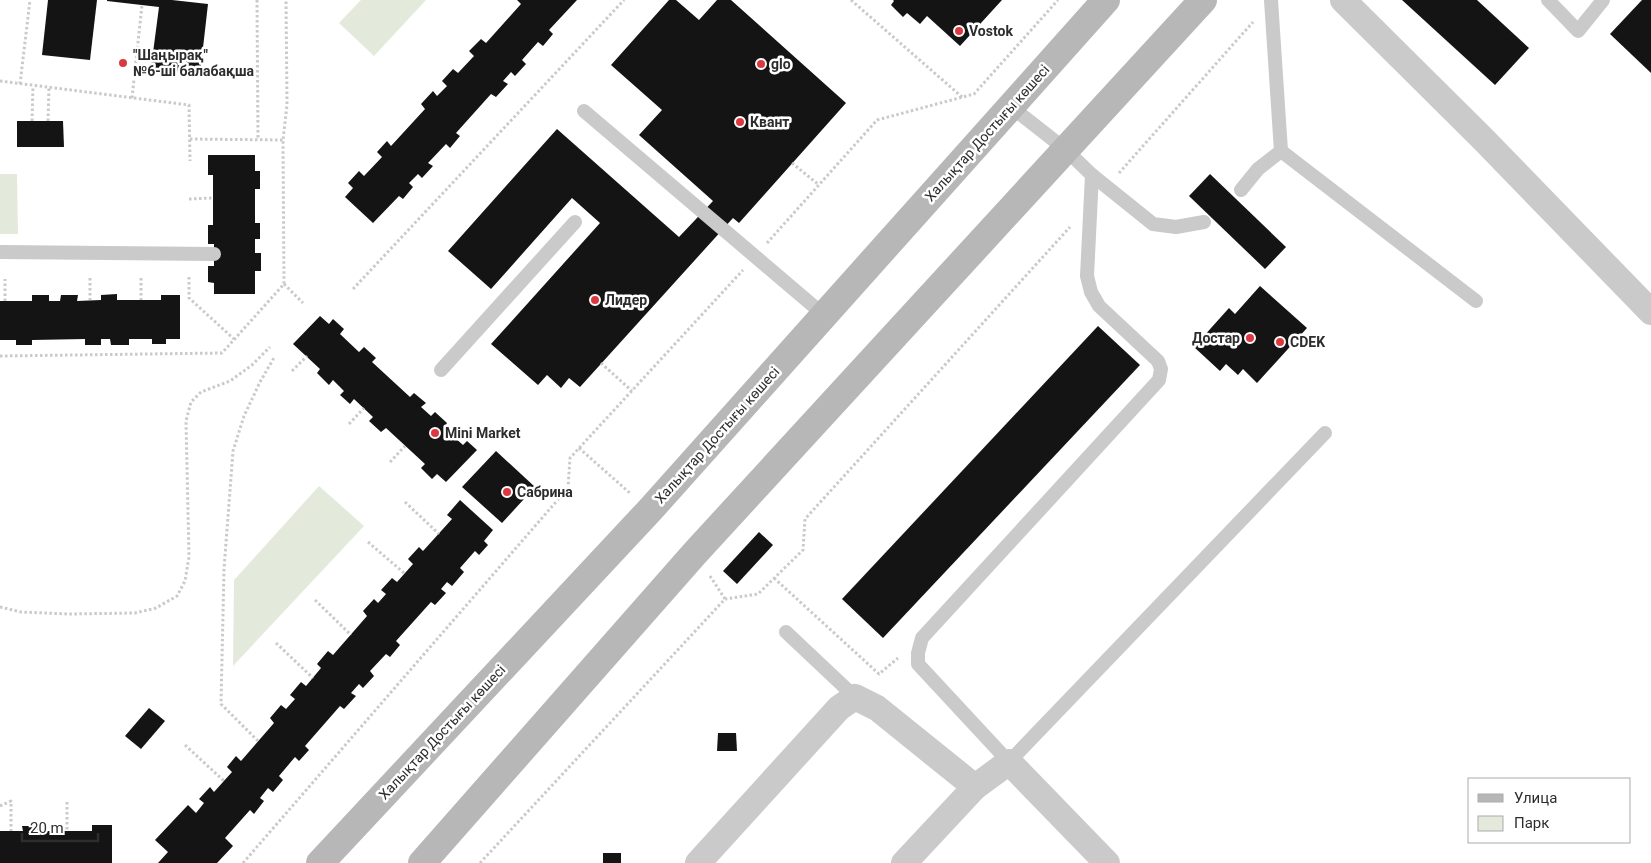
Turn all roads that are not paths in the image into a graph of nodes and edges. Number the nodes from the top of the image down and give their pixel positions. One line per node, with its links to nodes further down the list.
1 (1106, 0): 7 (main road, Халықтар Достығы көшесі)
2 (1203, 0): 9 (main road)
3 (1343, 0): 18 (street)
4 (1548, 0): 5 (lane)
5 (1603, 0)
6 (1271, 1): 10 (lane)
7 (1010, 106): 9 (lane); 19 (main road, Халықтар Достығы көшесі)
8 (584, 110): 19 (lane)
9 (1065, 149): 11 (lane); 27 (main road)
10 (1281, 151): 12 (lane); 17 (lane)
11 (1092, 175): 14 (lane); 24 (lane)
12 (1241, 190)
13 (575, 222): 20 (lane)
14 (1204, 222)
15 (0, 252): 16 (lane)
16 (214, 254)
17 (1476, 301)
18 (1651, 312)
19 (824, 315): 26 (main road, Халықтар Достығы көшесі)
20 (441, 370)
21 (1325, 433): 24 (lane)
22 (786, 632): 23 (lane)
23 (855, 697): 25 (street); 28 (street)
24 (1009, 762): 25 (street); 30 (street)
25 (975, 787): 29 (street)
26 (320, 863)
27 (422, 863)
28 (698, 863)
29 (904, 863)
30 (1107, 863)

